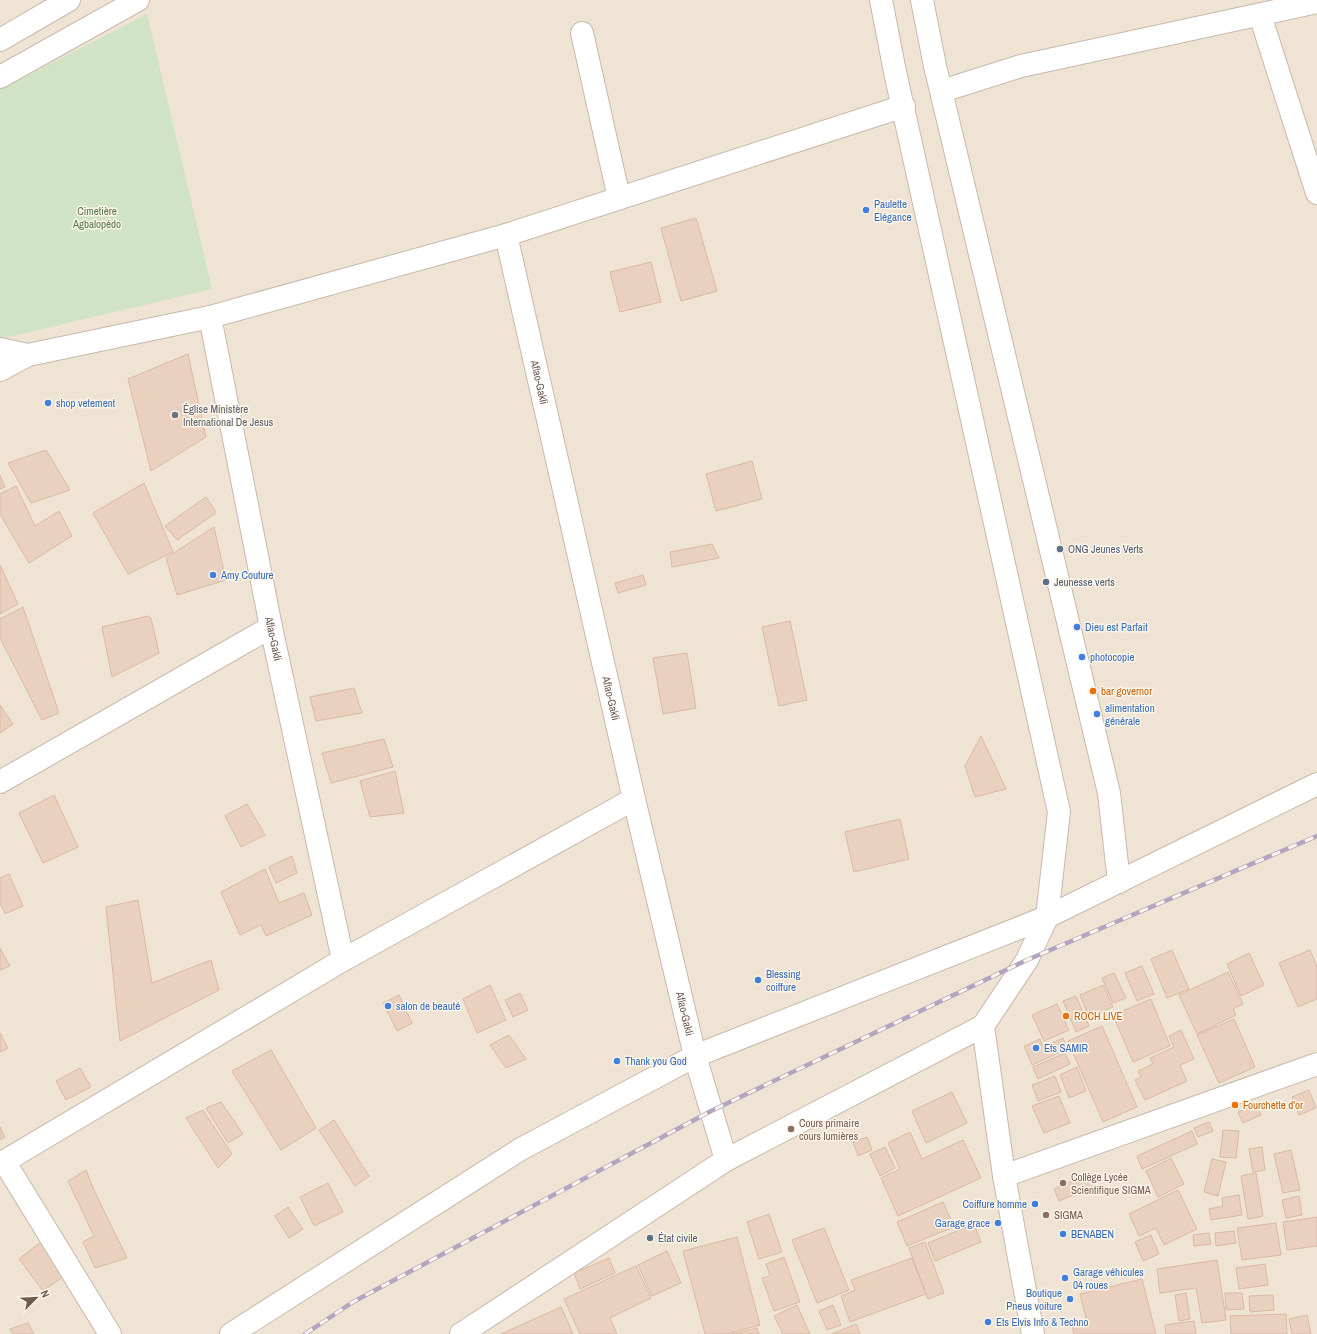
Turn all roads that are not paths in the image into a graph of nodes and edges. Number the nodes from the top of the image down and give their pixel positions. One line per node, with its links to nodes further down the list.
1 (69, 0): 8 (street)
2 (138, 0): 9 (street)
3 (881, 0): 11 (street)
4 (922, 0): 10 (street)
5 (1317, 2): 6 (street)
6 (1260, 15): 10 (street); 12 (street)
7 (582, 33): 13 (street)
8 (0, 40)
9 (0, 77)
10 (942, 92): 23 (street)
11 (904, 106): 13 (street); 24 (street)
12 (1317, 193)
13 (619, 198): 14 (street)
14 (506, 235): 15 (street); 22 (street, Aflao-Gakli)
15 (210, 317): 17 (street); 19 (street, Aflao-Gakli)
16 (0, 349): 17 (street)
17 (28, 355): 18 (street)
18 (0, 370)
19 (271, 627): 20 (street); 25 (street, Aflao-Gakli)
20 (0, 782)
21 (1317, 784): 23 (street)
22 (634, 799): 25 (street); 27 (street, Aflao-Gakli)
23 (1119, 882): 24 (street)
24 (1047, 917): 26 (street); 27 (street)
25 (343, 960): 30 (street)
26 (983, 1026): 29 (street); 31 (street)
27 (695, 1056): 29 (street, Aflao-Gakli); 33 (street)
28 (1317, 1064): 31 (street)
29 (726, 1160): 34 (street)
30 (2, 1163): 32 (street)
31 (1004, 1176): 35 (street)
32 (110, 1334)
33 (231, 1334)
34 (461, 1334)
35 (1033, 1334)

